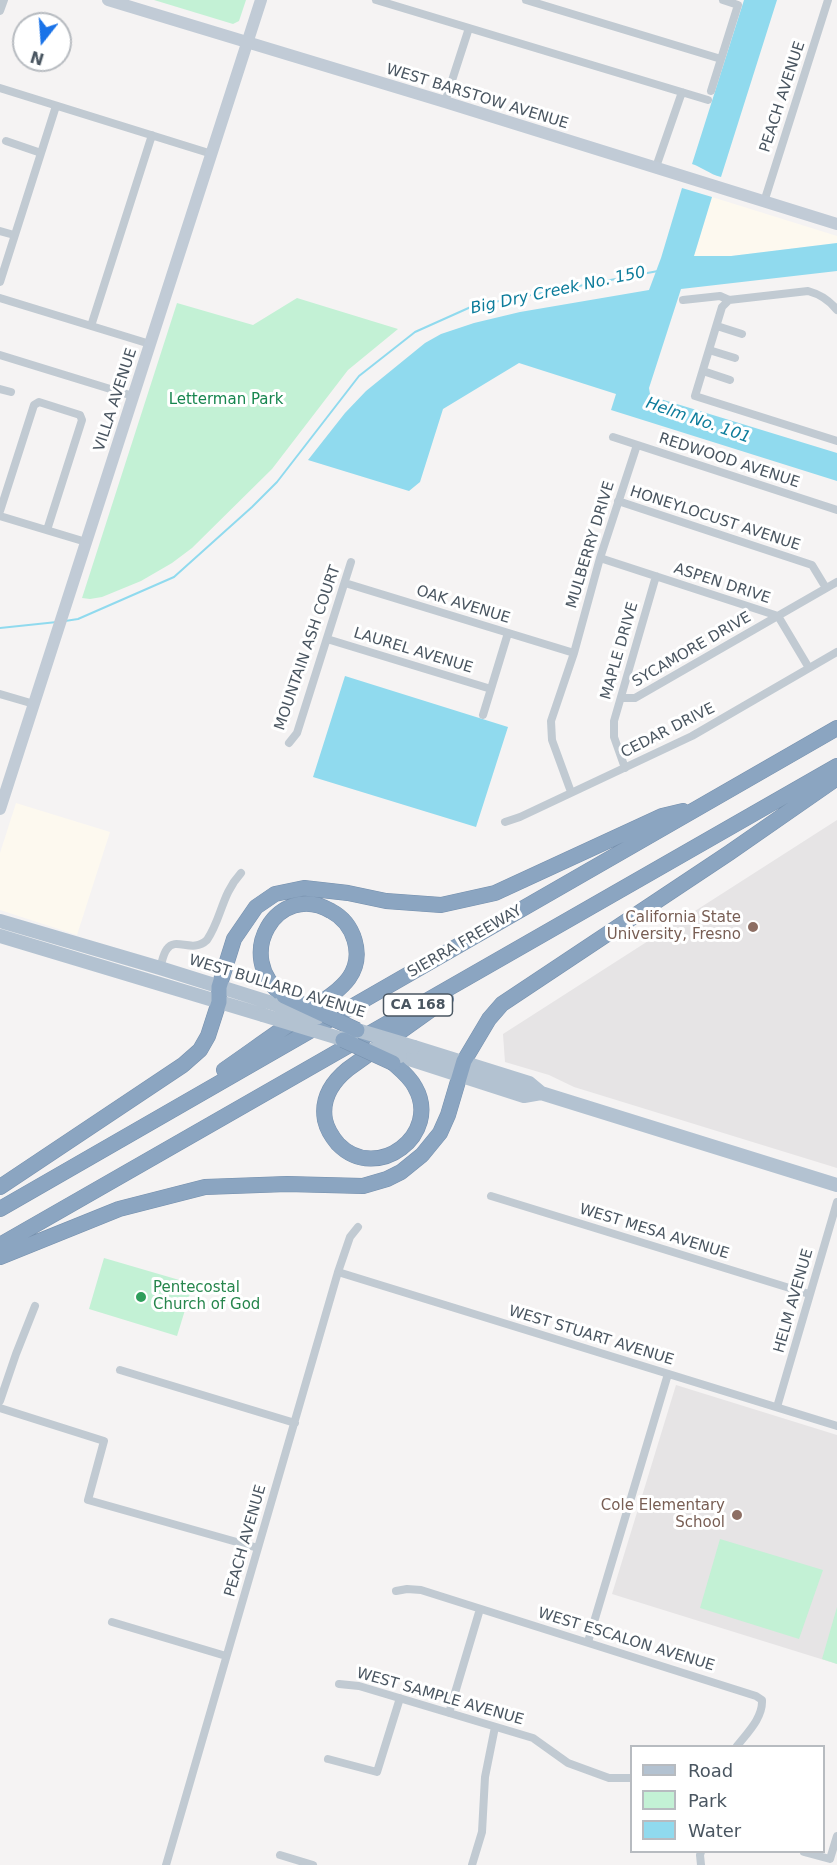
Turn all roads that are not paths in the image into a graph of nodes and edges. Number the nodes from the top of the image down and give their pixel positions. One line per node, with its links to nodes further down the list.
1 (4, 0): 8 (street)
2 (108, 0): 10 (main road, WEST BARSTOW AVENUE)
3 (261, 0): 10 (main road, VILLA AVENUE)
4 (376, 0): 9 (street)
5 (526, 0): 11 (street)
6 (723, 0): 11 (street)
7 (828, 0): 23 (street, PEACH AVENUE)
8 (0, 11)
9 (470, 28): 14 (street); 16 (street)
10 (247, 42): 16 (main road, WEST BARSTOW AVENUE); 21 (main road, VILLA AVENUE)
11 (721, 59): 13 (street)
12 (0, 88): 17 (street)
13 (711, 91)
14 (682, 92): 15 (street); 22 (street)
15 (708, 100)
16 (445, 102): 22 (main road, WEST BARSTOW AVENUE)
17 (56, 106): 18 (street); 20 (street)
18 (152, 135): 21 (street); 32 (street)
19 (6, 141): 20 (street)
20 (41, 153): 26 (street)
21 (212, 154): 35 (main road, VILLA AVENUE)
22 (656, 167): 23 (main road, WEST BARSTOW AVENUE)
23 (764, 202): 24 (main road, WEST BARSTOW AVENUE)
24 (837, 224)
25 (0, 231): 26 (street)
26 (14, 236): 27 (street)
27 (0, 282)
28 (0, 298): 32 (street)
29 (683, 300): 30 (street)
30 (729, 300): 31 (street); 33 (street)
31 (836, 306)
32 (91, 326): 35 (street)
33 (717, 326): 34 (street); 36 (street)
34 (742, 334)
35 (150, 344): 43 (main road, VILLA AVENUE)
36 (709, 350): 38 (street); 39 (street)
37 (0, 355): 43 (street)
38 (735, 358)
39 (703, 371): 40 (street); 45 (street)
40 (730, 380)
41 (0, 389): 42 (street)
42 (11, 392)
43 (133, 396): 52 (main road, VILLA AVENUE)
44 (613, 436): 46 (street, REDWOOD AVENUE)
45 (837, 441)
46 (637, 445): 47 (street, MULBERRY DRIVE); 48 (street, REDWOOD AVENUE)
47 (618, 501): 53 (street, MULBERRY DRIVE); 58 (street, HONEYLOCUST AVENUE)
48 (837, 510)
49 (0, 511): 51 (street)
50 (0, 516): 51 (street)
51 (47, 530): 52 (street)
52 (86, 542): 68 (main road, VILLA AVENUE)
53 (600, 558): 55 (street, ASPEN DRIVE); 63 (street, MULBERRY DRIVE)
54 (351, 562): 57 (street, MOUNTAIN ASH COURT)
55 (656, 576): 59 (street, ASPEN DRIVE); 67 (street, MAPLE DRIVE)
56 (837, 582): 58 (street, SYCAMORE DRIVE)
57 (345, 583): 60 (street, OAK AVENUE); 61 (street, MOUNTAIN ASH COURT)
58 (826, 588): 59 (street, SYCAMORE DRIVE)
59 (778, 616): 64 (street, ASPEN DRIVE); 67 (street, SYCAMORE DRIVE)
60 (508, 633): 63 (street, OAK AVENUE); 65 (street)
61 (327, 639): 65 (street, LAUREL AVENUE); 71 (street, MOUNTAIN ASH COURT)
62 (837, 652): 64 (street, CEDAR DRIVE)
63 (574, 653): 76 (street, MULBERRY DRIVE)
64 (809, 668): 73 (street, CEDAR DRIVE)
65 (491, 689): 69 (street)
66 (0, 694): 68 (street)
67 (621, 698): 73 (street, MAPLE DRIVE)
68 (34, 704): 75 (main road, VILLA AVENUE)
69 (483, 715)
70 (837, 728): 77 (highway, SIERRA FREEWAY / CA 168)
71 (289, 743)
72 (837, 766): 83 (highway, SIERRA FREEWAY / CA 168)
73 (626, 768): 76 (street, CEDAR DRIVE)
74 (837, 778): 91 (highway)
75 (4, 786): 78 (main road, VILLA AVENUE)
76 (571, 792): 79 (street, CEDAR DRIVE)
77 (698, 808): 86 (highway); 92 (highway, SIERRA FREEWAY / CA 168)
78 (0, 809)
79 (504, 822)
80 (241, 873): 85 (street)
81 (0, 921): 85 (main road, WEST BULLARD AVENUE)
82 (0, 936): 84 (main road, WEST BULLARD AVENUE)
83 (528, 941): 90 (highway); 99 (highway, SIERRA FREEWAY / CA 168)
84 (86, 961): 85 (main road); 86 (main road, WEST BULLARD AVENUE)
85 (160, 968): 86 (main road, WEST BULLARD AVENUE)
86 (219, 994): 87 (main road, WEST BULLARD AVENUE); 89 (main road, WEST BULLARD AVENUE, bridge); 94 (highway)
87 (281, 1000): 88 (highway, bridge); 92 (highway)
88 (357, 1029): 91 (main road, WEST BULLARD AVENUE, bridge)
89 (343, 1040): 90 (highway, bridge)
90 (396, 1060): 91 (main road, WEST BULLARD AVENUE)
91 (462, 1068): 93 (main road, WEST BULLARD AVENUE); 100 (highway)
92 (145, 1125): 97 (highway, SIERRA FREEWAY / CA 168)
93 (837, 1185)
94 (0, 1186)
95 (490, 1196): 102 (street, WEST MESA AVENUE)
96 (837, 1202): 102 (street, HELM AVENUE)
97 (0, 1209)
98 (358, 1227): 101 (street, PEACH AVENUE)
99 (0, 1245)
100 (0, 1257)
101 (338, 1272): 105 (street, WEST STUART AVENUE); 109 (street, PEACH AVENUE)
102 (809, 1294): 107 (street, HELM AVENUE)
103 (35, 1306): 106 (street)
104 (120, 1370): 109 (street)
105 (668, 1374): 107 (street, WEST STUART AVENUE); 115 (street)
106 (0, 1401)
107 (777, 1407): 110 (street, WEST STUART AVENUE)
108 (0, 1408): 111 (street)
109 (295, 1423): 111 (street, PEACH AVENUE)
110 (837, 1426)
111 (258, 1548): 116 (street, PEACH AVENUE)
112 (396, 1591): 113 (street, WEST ESCALON AVENUE)
113 (480, 1609): 115 (street, WEST ESCALON AVENUE); 119 (street)
114 (112, 1622): 116 (street)
115 (588, 1642): 121 (street, WEST ESCALON AVENUE)
116 (226, 1656): 127 (street, PEACH AVENUE)
117 (339, 1684): 118 (street, WEST SAMPLE AVENUE)
118 (400, 1698): 119 (street, WEST SAMPLE AVENUE); 122 (street)
119 (449, 1713): 120 (street, WEST SAMPLE AVENUE)
120 (495, 1727): 123 (street, WEST SAMPLE AVENUE); 129 (street)
121 (738, 1745)
122 (328, 1759)
123 (630, 1778)
124 (837, 1836): 125 (street)
125 (810, 1853)
126 (280, 1856): 128 (street)
127 (166, 1865)
128 (313, 1865)
129 (472, 1865)

